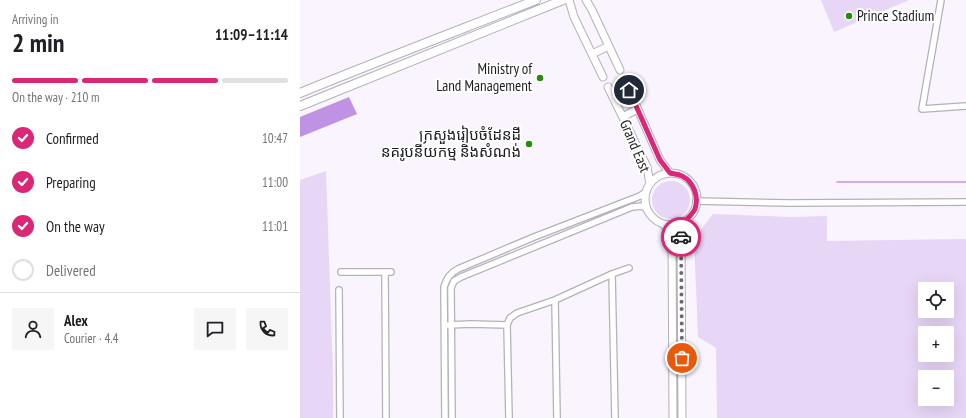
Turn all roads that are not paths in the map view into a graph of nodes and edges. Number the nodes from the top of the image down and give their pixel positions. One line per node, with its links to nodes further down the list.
1 (536, 0): 12 (main road)
2 (564, 0): 13 (main road)
3 (569, 0): 7 (street)
4 (586, 0): 6 (street)
5 (941, 0): 14 (street)
6 (609, 46): 7 (street); 8 (street)
7 (592, 54): 9 (street)
8 (620, 70)
9 (604, 77)
10 (624, 80): 15 (street, Grand East)
11 (608, 87): 16 (street, Grand East)
12 (300, 94)
13 (300, 106)
14 (966, 106)
15 (637, 109): 16 (street); 17 (street, Grand East)
16 (622, 116): 18 (street, Grand East)
17 (670, 173): 18 (street); 19 (street)
18 (648, 187): 21 (street); 24 (street)
19 (696, 201): 20 (street); 22 (street)
20 (966, 202)
21 (648, 210): 23 (street); 29 (street)
22 (686, 220): 23 (street); 46 (street)
23 (663, 224): 45 (street)
24 (470, 264): 29 (street); 31 (street)
25 (629, 268): 30 (street)
26 (341, 272): 27 (street)
27 (384, 272): 28 (street); 39 (street)
28 (391, 272)
29 (473, 272): 32 (street)
30 (612, 274): 34 (street); 44 (street)
31 (447, 279): 32 (street); 35 (street)
32 (453, 283): 36 (street)
33 (339, 290): 38 (street)
34 (555, 300): 37 (street); 43 (street)
35 (444, 325): 36 (street); 40 (street)
36 (451, 325): 37 (street); 41 (street)
37 (507, 325): 42 (street)
38 (340, 418)
39 (386, 418)
40 (445, 418)
41 (452, 418)
42 (509, 418)
43 (557, 418)
44 (615, 418)
45 (673, 418)
46 (682, 418)

